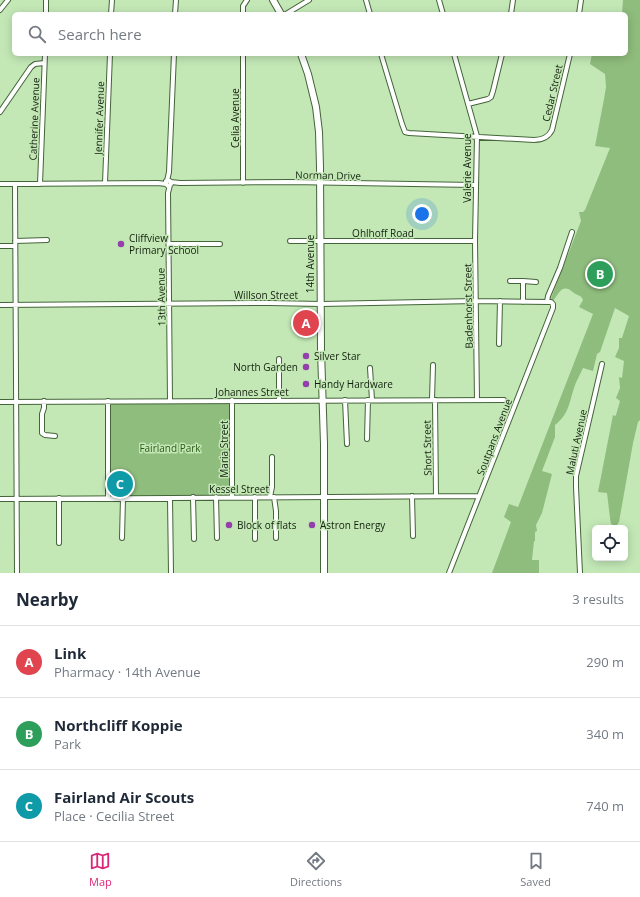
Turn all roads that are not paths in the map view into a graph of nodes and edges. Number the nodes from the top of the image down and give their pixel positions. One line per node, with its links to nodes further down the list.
1 (6, 0): 12 (street)
2 (46, 0): 13 (street)
3 (112, 0): 14 (street)
4 (176, 0): 15 (street)
5 (247, 0): 16 (street)
6 (273, 0): 17 (main road)
7 (309, 0): 18 (street)
8 (366, 0): 19 (street)
9 (439, 0): 20 (street)
10 (513, 0): 21 (street)
11 (581, 0): 22 (street)
12 (0, 10)
13 (46, 12)
14 (111, 12)
15 (175, 12)
16 (243, 12)
17 (280, 12)
18 (289, 12)
19 (369, 12)
20 (442, 12)
21 (511, 12)
22 (579, 12)
23 (45, 56): 32 (street, Catherine Avenue)
24 (110, 56): 36 (street, Jennifer Avenue)
25 (174, 56): 37 (street, 13th Avenue)
26 (243, 56): 38 (street, Celia Avenue)
27 (302, 56): 39 (main road, 14th Avenue)
28 (383, 56): 35 (street, Cedar Street)
29 (455, 56): 33 (street, Valerie Avenue)
30 (502, 56): 33 (street)
31 (570, 56): 35 (street, Cedar Street)
32 (44, 63): 34 (street); 42 (street, Catherine Avenue)
33 (468, 104): 35 (street, Valerie Avenue)
34 (0, 112)
35 (477, 136): 43 (street, Valerie Avenue)
36 (105, 183): 37 (street, Norman Drive); 42 (street, Norman Drive)
37 (169, 183): 38 (street, Norman Drive); 51 (street, 13th Avenue)
38 (243, 183): 39 (street, Norman Drive)
39 (320, 183): 43 (street, Norman Drive); 48 (main road, 14th Avenue)
40 (0, 184): 41 (street, Norman Drive)
41 (15, 184): 42 (street, Norman Drive); 50 (street)
42 (40, 184)
43 (476, 185): 44 (street, Valerie Avenue)
44 (475, 213): 49 (street, Badenhorst Street)
45 (572, 232): 60 (street)
46 (47, 240): 50 (street)
47 (290, 241): 48 (street, Ohlhoff Road)
48 (320, 241): 49 (street, Ohlhoff Road); 62 (main road, 14th Avenue)
49 (475, 241): 57 (street, Badenhorst Street)
50 (15, 243): 53 (street); 64 (street)
51 (169, 244): 52 (street); 61 (street, 13th Avenue)
52 (220, 244)
53 (0, 246)
54 (510, 281): 55 (street)
55 (523, 281): 56 (street); 59 (street)
56 (536, 282)
57 (476, 301): 58 (street, Willson Street); 62 (street, Willson Street); 76 (street, Badenhorst Street)
58 (500, 301): 59 (street, Willson Street); 65 (street)
59 (523, 302): 60 (street, Willson Street)
60 (547, 302): 89 (street, Soutpans Avenue)
61 (170, 304): 62 (street, Willson Street); 64 (street, Willson Street); 79 (street, 13th Avenue)
62 (321, 304): 72 (main road, 14th Avenue)
63 (0, 305): 64 (street, Willson Street)
64 (16, 305): 81 (street)
65 (499, 344)
66 (279, 359): 71 (street)
67 (602, 364): 113 (street, Maluti Avenue)
68 (433, 365): 75 (street, Short Street)
69 (370, 368): 74 (street)
70 (232, 400): 71 (street, Johannes Street); 79 (street, Johannes Street); 92 (street, Maria Street)
71 (279, 400): 72 (street, Johannes Street)
72 (323, 400): 73 (street, Johannes Street); 95 (main road, 14th Avenue)
73 (345, 400): 74 (street, Johannes Street); 85 (street)
74 (370, 400): 75 (street, Johannes Street); 84 (street)
75 (433, 400): 76 (street, Johannes Street); 88 (street, Short Street)
76 (477, 400): 77 (street, Johannes Street)
77 (504, 400)
78 (108, 401): 79 (street, Johannes Street); 82 (street, Johannes Street); 97 (street)
79 (170, 401)
80 (0, 402): 81 (street, Johannes Street)
81 (16, 402): 82 (street, Johannes Street); 101 (street)
82 (44, 402): 83 (street)
83 (55, 436)
84 (367, 439)
85 (347, 444)
86 (272, 457): 94 (street)
87 (412, 496): 88 (street, Kessel Street); 95 (street, Kessel Street); 102 (street)
88 (436, 496): 89 (street, Kessel Street)
89 (479, 496): 112 (street, Soutpans Avenue)
90 (193, 497): 91 (street, Kessel Street); 99 (street, Kessel Street); 106 (street)
91 (216, 497): 92 (street, Kessel Street); 104 (street)
92 (232, 497): 93 (street, Kessel Street)
93 (255, 497): 94 (street, Kessel Street); 107 (street)
94 (272, 497): 95 (street, Kessel Street); 105 (street)
95 (324, 497): 111 (main road, 14th Avenue)
96 (59, 498): 97 (street, Kessel Street); 101 (street, Kessel Street); 108 (street)
97 (108, 498): 98 (street, Kessel Street)
98 (123, 498): 99 (street, Kessel Street); 103 (street)
99 (170, 498): 110 (street)
100 (0, 499): 101 (street, Kessel Street)
101 (16, 499): 109 (street)
102 (413, 536)
103 (122, 538)
104 (216, 538)
105 (276, 538)
106 (194, 539)
107 (255, 539)
108 (60, 543)
109 (17, 573)
110 (171, 573)
111 (324, 573)
112 (449, 573)
113 (580, 573)

